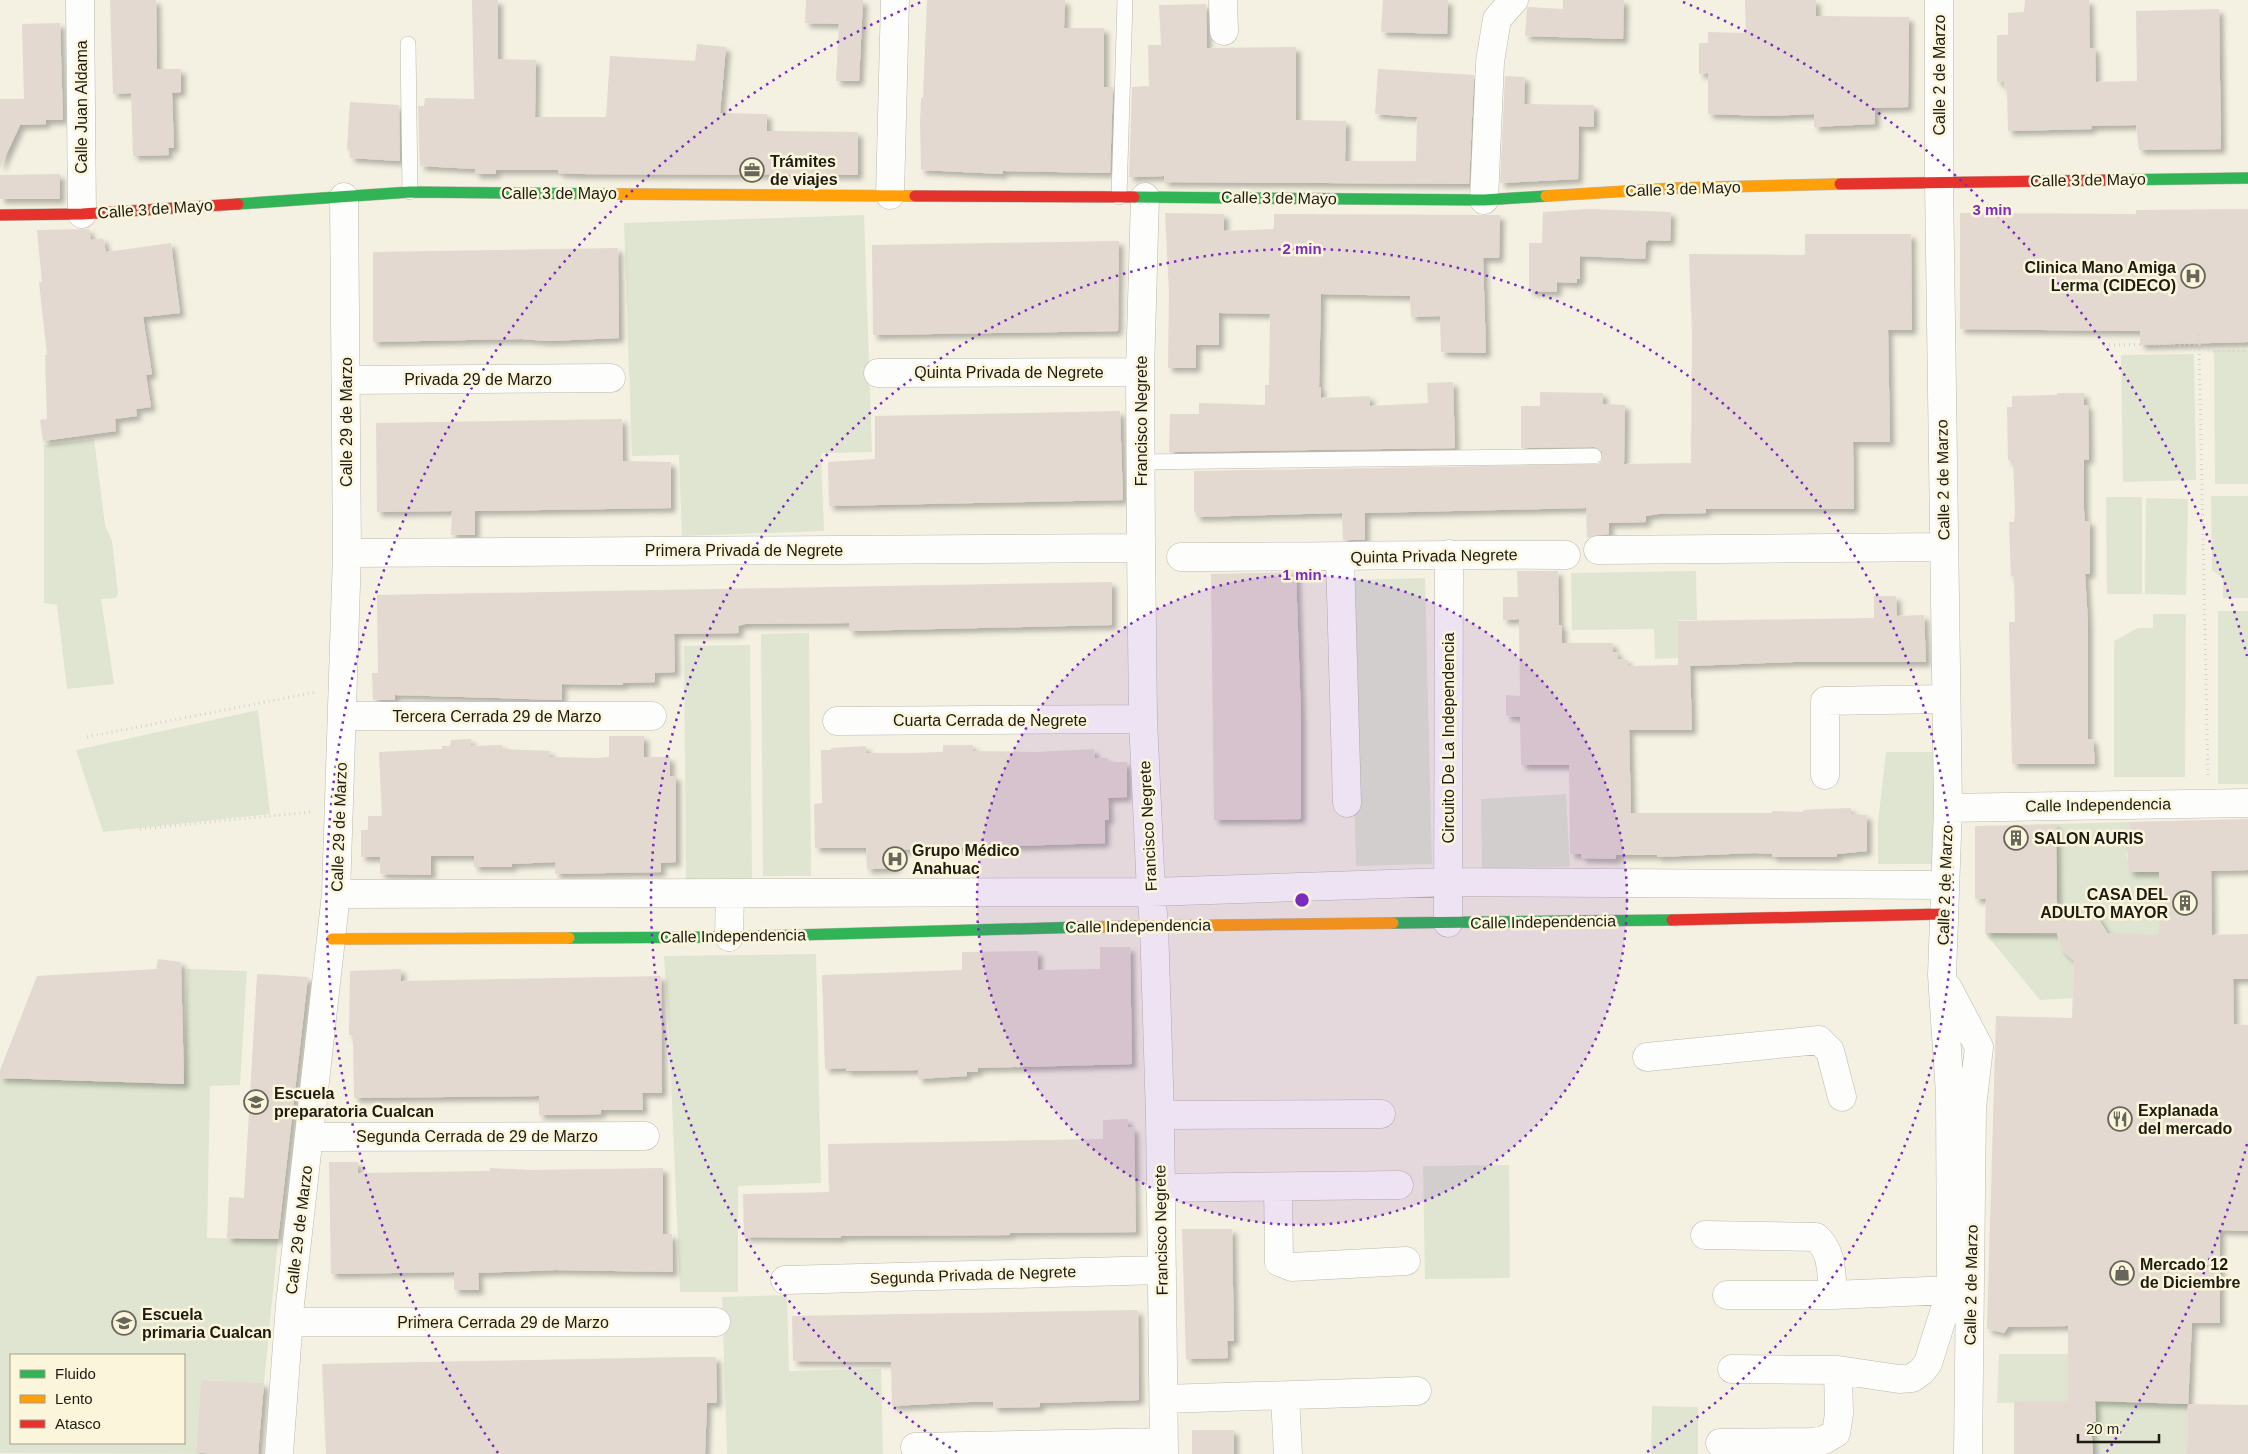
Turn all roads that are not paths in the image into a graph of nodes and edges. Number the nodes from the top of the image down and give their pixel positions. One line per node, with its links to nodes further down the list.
1 (80, 0): 16 (street, Calle Juan Aldama)
2 (895, 0): 12 (street)
3 (1125, 0): 14 (lane)
4 (1223, 0): 7 (street)
5 (1514, 0): 15 (street)
6 (1939, 0): 10 (street, Calle 2 de Marzo)
7 (1224, 31)
8 (408, 44): 11 (lane)
9 (2248, 178): 10 (street, Calle 3 de Mayo)
10 (1939, 182): 15 (street, Calle 3 de Mayo); 24 (street, Calle 2 de Marzo)
11 (410, 192): 12 (street, Calle 3 de Mayo); 13 (street, Calle 3 de Mayo)
12 (890, 195): 14 (street, Calle 3 de Mayo)
13 (344, 197): 16 (street, Calle 3 de Mayo); 21 (street, Calle 29 de Marzo)
14 (1132, 197): 15 (street, Calle 3 de Mayo); 18 (street, Francisco Negrete)
15 (1484, 200)
16 (82, 214): 17 (street, Calle 3 de Mayo)
17 (0, 215)
18 (1140, 372): 19 (street, Quinta Privada de Negrete); 23 (street, Francisco Negrete)
19 (878, 373)
20 (611, 378): 21 (street, Privada 29 de Marzo)
21 (346, 380): 27 (street, Calle 29 de Marzo)
22 (1594, 456): 23 (lane)
23 (1142, 462): 25 (street, Francisco Negrete)
24 (1944, 547): 26 (street); 32 (street, Calle 2 de Marzo)
25 (1141, 548): 27 (street, Primera Privada de Negrete); 35 (street, Francisco Negrete)
26 (1598, 550)
27 (347, 553): 33 (street, Calle 29 de Marzo)
28 (1449, 554): 29 (street, Quinta Privada Negrete); 31 (street, Quinta Privada Negrete); 41 (street, Circuito De La Independencia)
29 (1566, 555)
30 (1181, 557): 31 (street, Quinta Privada Negrete)
31 (1340, 557): 38 (street)
32 (1945, 699): 37 (street); 40 (street, Calle 2 de Marzo)
33 (343, 716): 34 (street, Tercera Cerrada 29 de Marzo); 45 (street, Calle 29 de Marzo)
34 (652, 716)
35 (1143, 719): 36 (street, Cuarta Cerrada de Negrete); 44 (street, Francisco Negrete)
36 (837, 721)
37 (1824, 775)
38 (1347, 803)
39 (2248, 803): 40 (street, Calle Independencia)
40 (1948, 808): 43 (street, Calle 2 de Marzo)
41 (1448, 882): 42 (street, Calle Independencia); 44 (street, Calle Independencia); 49 (street, Circuito De La Independencia)
42 (1634, 884): 43 (street, Calle Independencia); 48 (street)
43 (1945, 885): 47 (street, Calle 2 de Marzo)
44 (1151, 892): 46 (street, Calle Independencia); 50 (street, Francisco Negrete)
45 (336, 894): 46 (street, Calle Independencia); 52 (street, Calle 29 de Marzo)
46 (730, 894): 51 (street)
47 (1943, 914): 48 (street, Calle Independencia); 53 (street, Calle 2 de Marzo)
48 (1634, 921): 49 (street, Calle Independencia)
49 (1448, 923): 50 (street, Calle Independencia)
50 (1154, 925): 51 (street, Calle Independencia); 57 (street, Francisco Negrete)
51 (729, 937): 52 (street, Calle Independencia)
52 (332, 939): 59 (street, Calle 29 de Marzo)
53 (1942, 967): 67 (street); 82 (street, Calle 2 de Marzo)
54 (1647, 1057): 55 (street)
55 (1842, 1097)
56 (1381, 1114): 57 (street)
57 (1160, 1115): 62 (street, Francisco Negrete)
58 (645, 1136): 59 (street, Segunda Cerrada de 29 de Marzo)
59 (310, 1137): 70 (street, Calle 29 de Marzo)
60 (1399, 1185): 61 (street)
61 (1278, 1187): 62 (street); 64 (street)
62 (1160, 1188): 65 (street, Francisco Negrete)
63 (1705, 1235): 69 (street)
64 (1406, 1261)
65 (1162, 1270): 66 (street, Segunda Privada de Negrete); 76 (street, Francisco Negrete)
66 (784, 1280)
67 (1951, 1290): 69 (street); 73 (street)
68 (1727, 1295): 69 (street)
69 (1832, 1295)
70 (290, 1322): 71 (street, Primera Cerrada 29 de Marzo); 80 (street, Calle 29 de Marzo)
71 (716, 1322)
72 (1732, 1370): 73 (street)
73 (1838, 1370): 77 (street)
74 (1417, 1391): 75 (street)
75 (1285, 1397): 76 (street); 81 (street)
76 (1164, 1399): 79 (street, Francisco Negrete)
77 (1720, 1443)
78 (915, 1447): 79 (street)
79 (1164, 1448)
80 (279, 1454)
81 (1288, 1454)
82 (1968, 1454)

